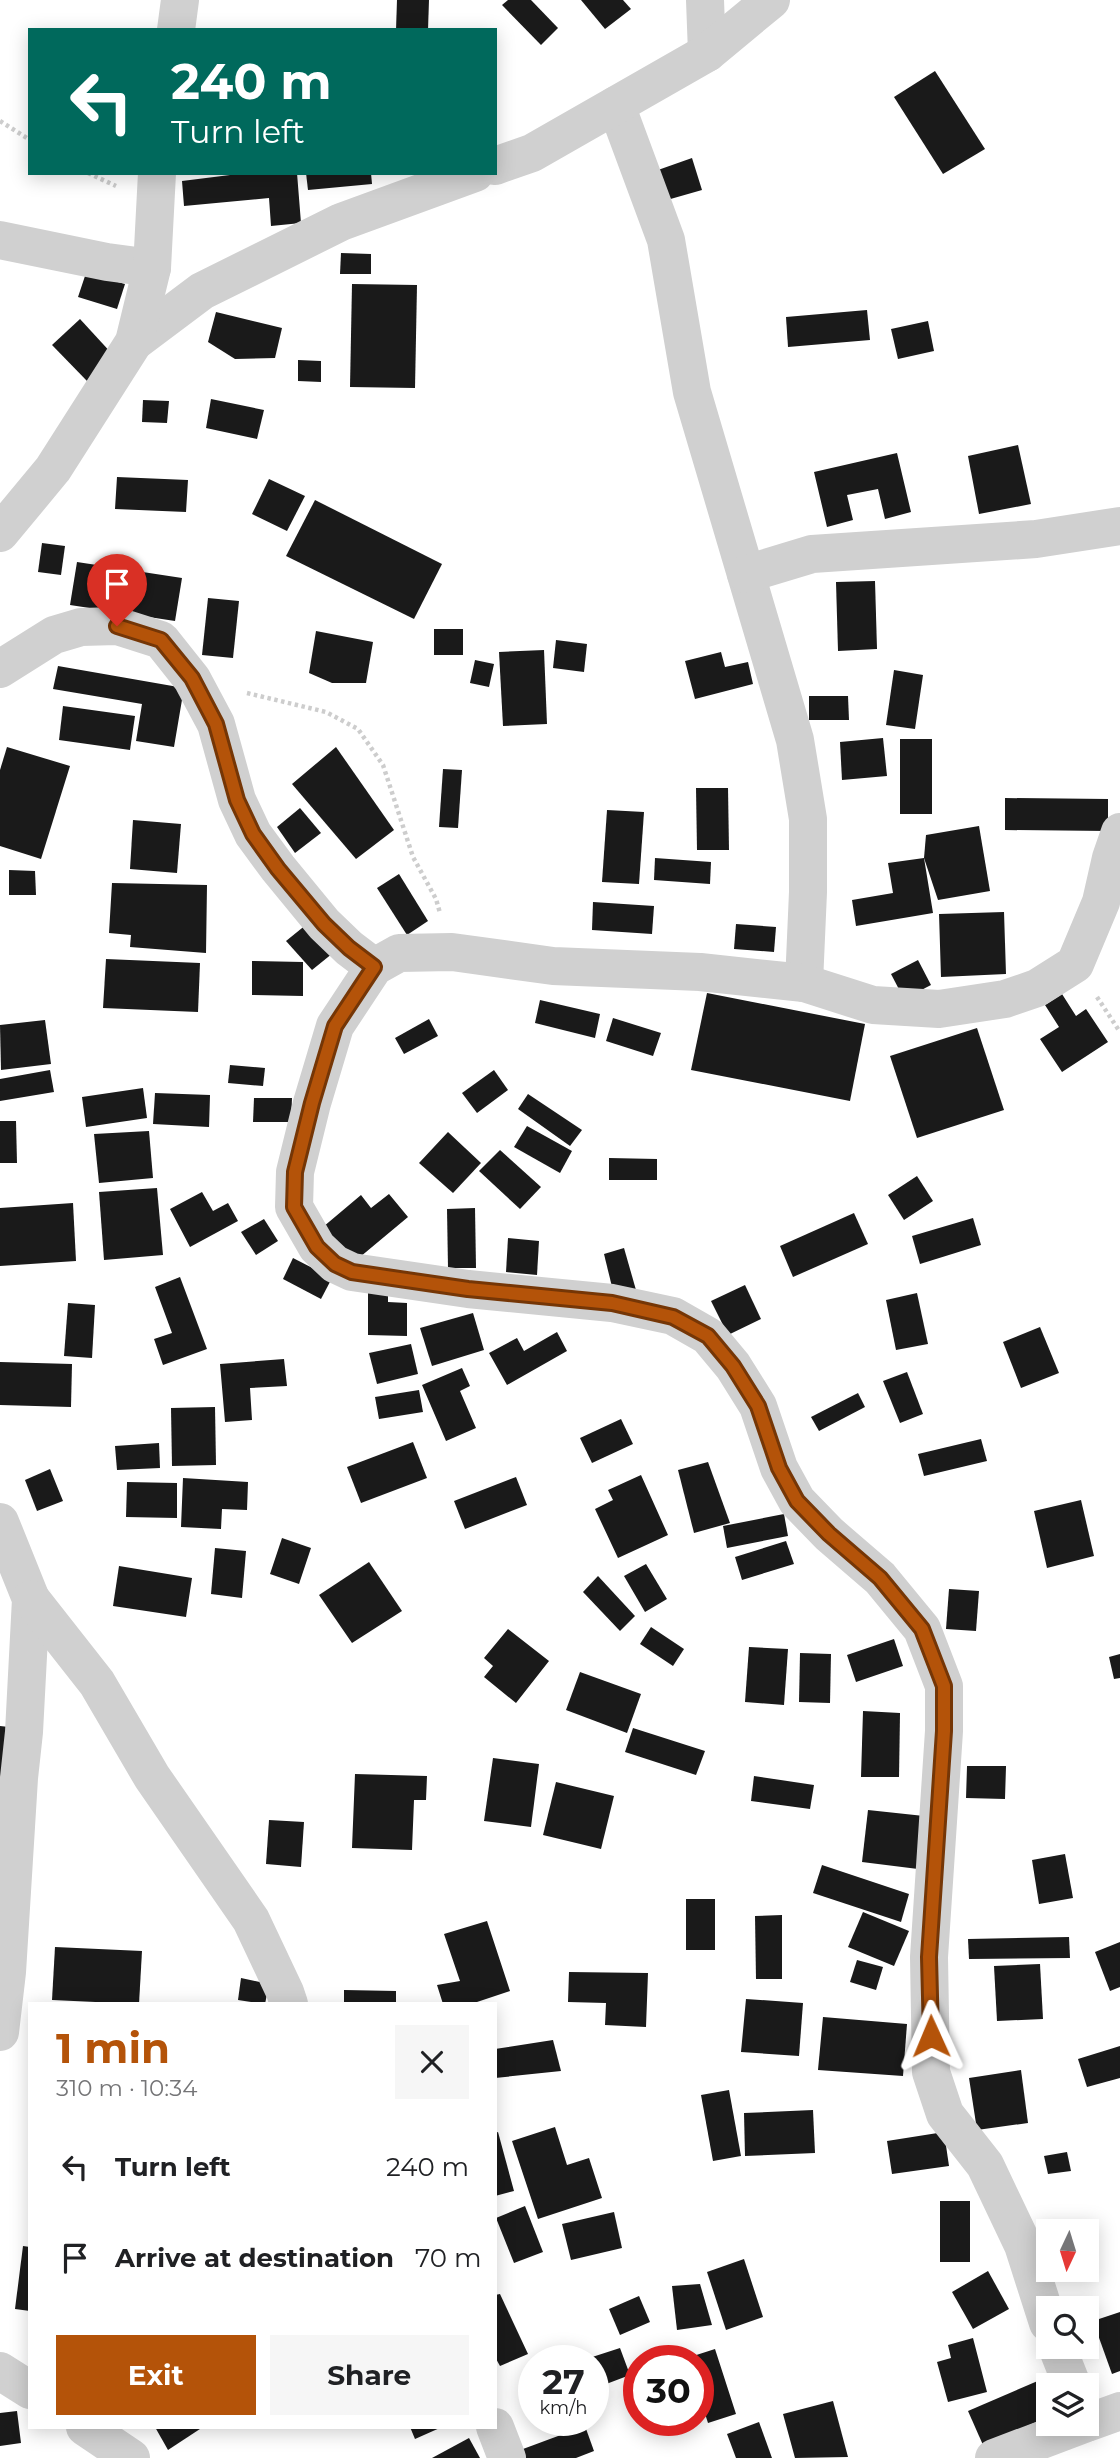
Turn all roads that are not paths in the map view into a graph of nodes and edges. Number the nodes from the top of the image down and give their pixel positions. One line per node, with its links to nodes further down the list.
1 (180, 0): 4 (street)
2 (705, 0): 5 (street)
3 (771, 0): 5 (street)
4 (176, 28)
5 (707, 53): 6 (street)
6 (616, 105): 7 (street); 15 (street)
7 (497, 165)
8 (157, 175): 11 (street)
9 (470, 175): 12 (street)
10 (0, 240): 11 (street)
11 (152, 268): 12 (street)
12 (134, 342): 14 (street)
13 (1120, 526): 15 (street)
14 (0, 533)
15 (747, 574): 19 (street)
16 (0, 669): 18 (street)
17 (1120, 832): 19 (street)
18 (374, 967): 19 (street); 25 (street)
19 (804, 983)
20 (0, 1522): 21 (street)
21 (31, 1599): 22 (street); 23 (street)
22 (9, 1787): 24 (street)
23 (288, 2002)
24 (0, 2032)
25 (1039, 2296)
26 (0, 2371): 27 (street)
27 (28, 2389)
28 (1120, 2410): 29 (street)
29 (1099, 2418)
30 (88, 2429): 33 (street)
31 (496, 2429): 34 (street)
32 (1051, 2436): 35 (street)
33 (131, 2458)
34 (508, 2458)
35 (994, 2458)

